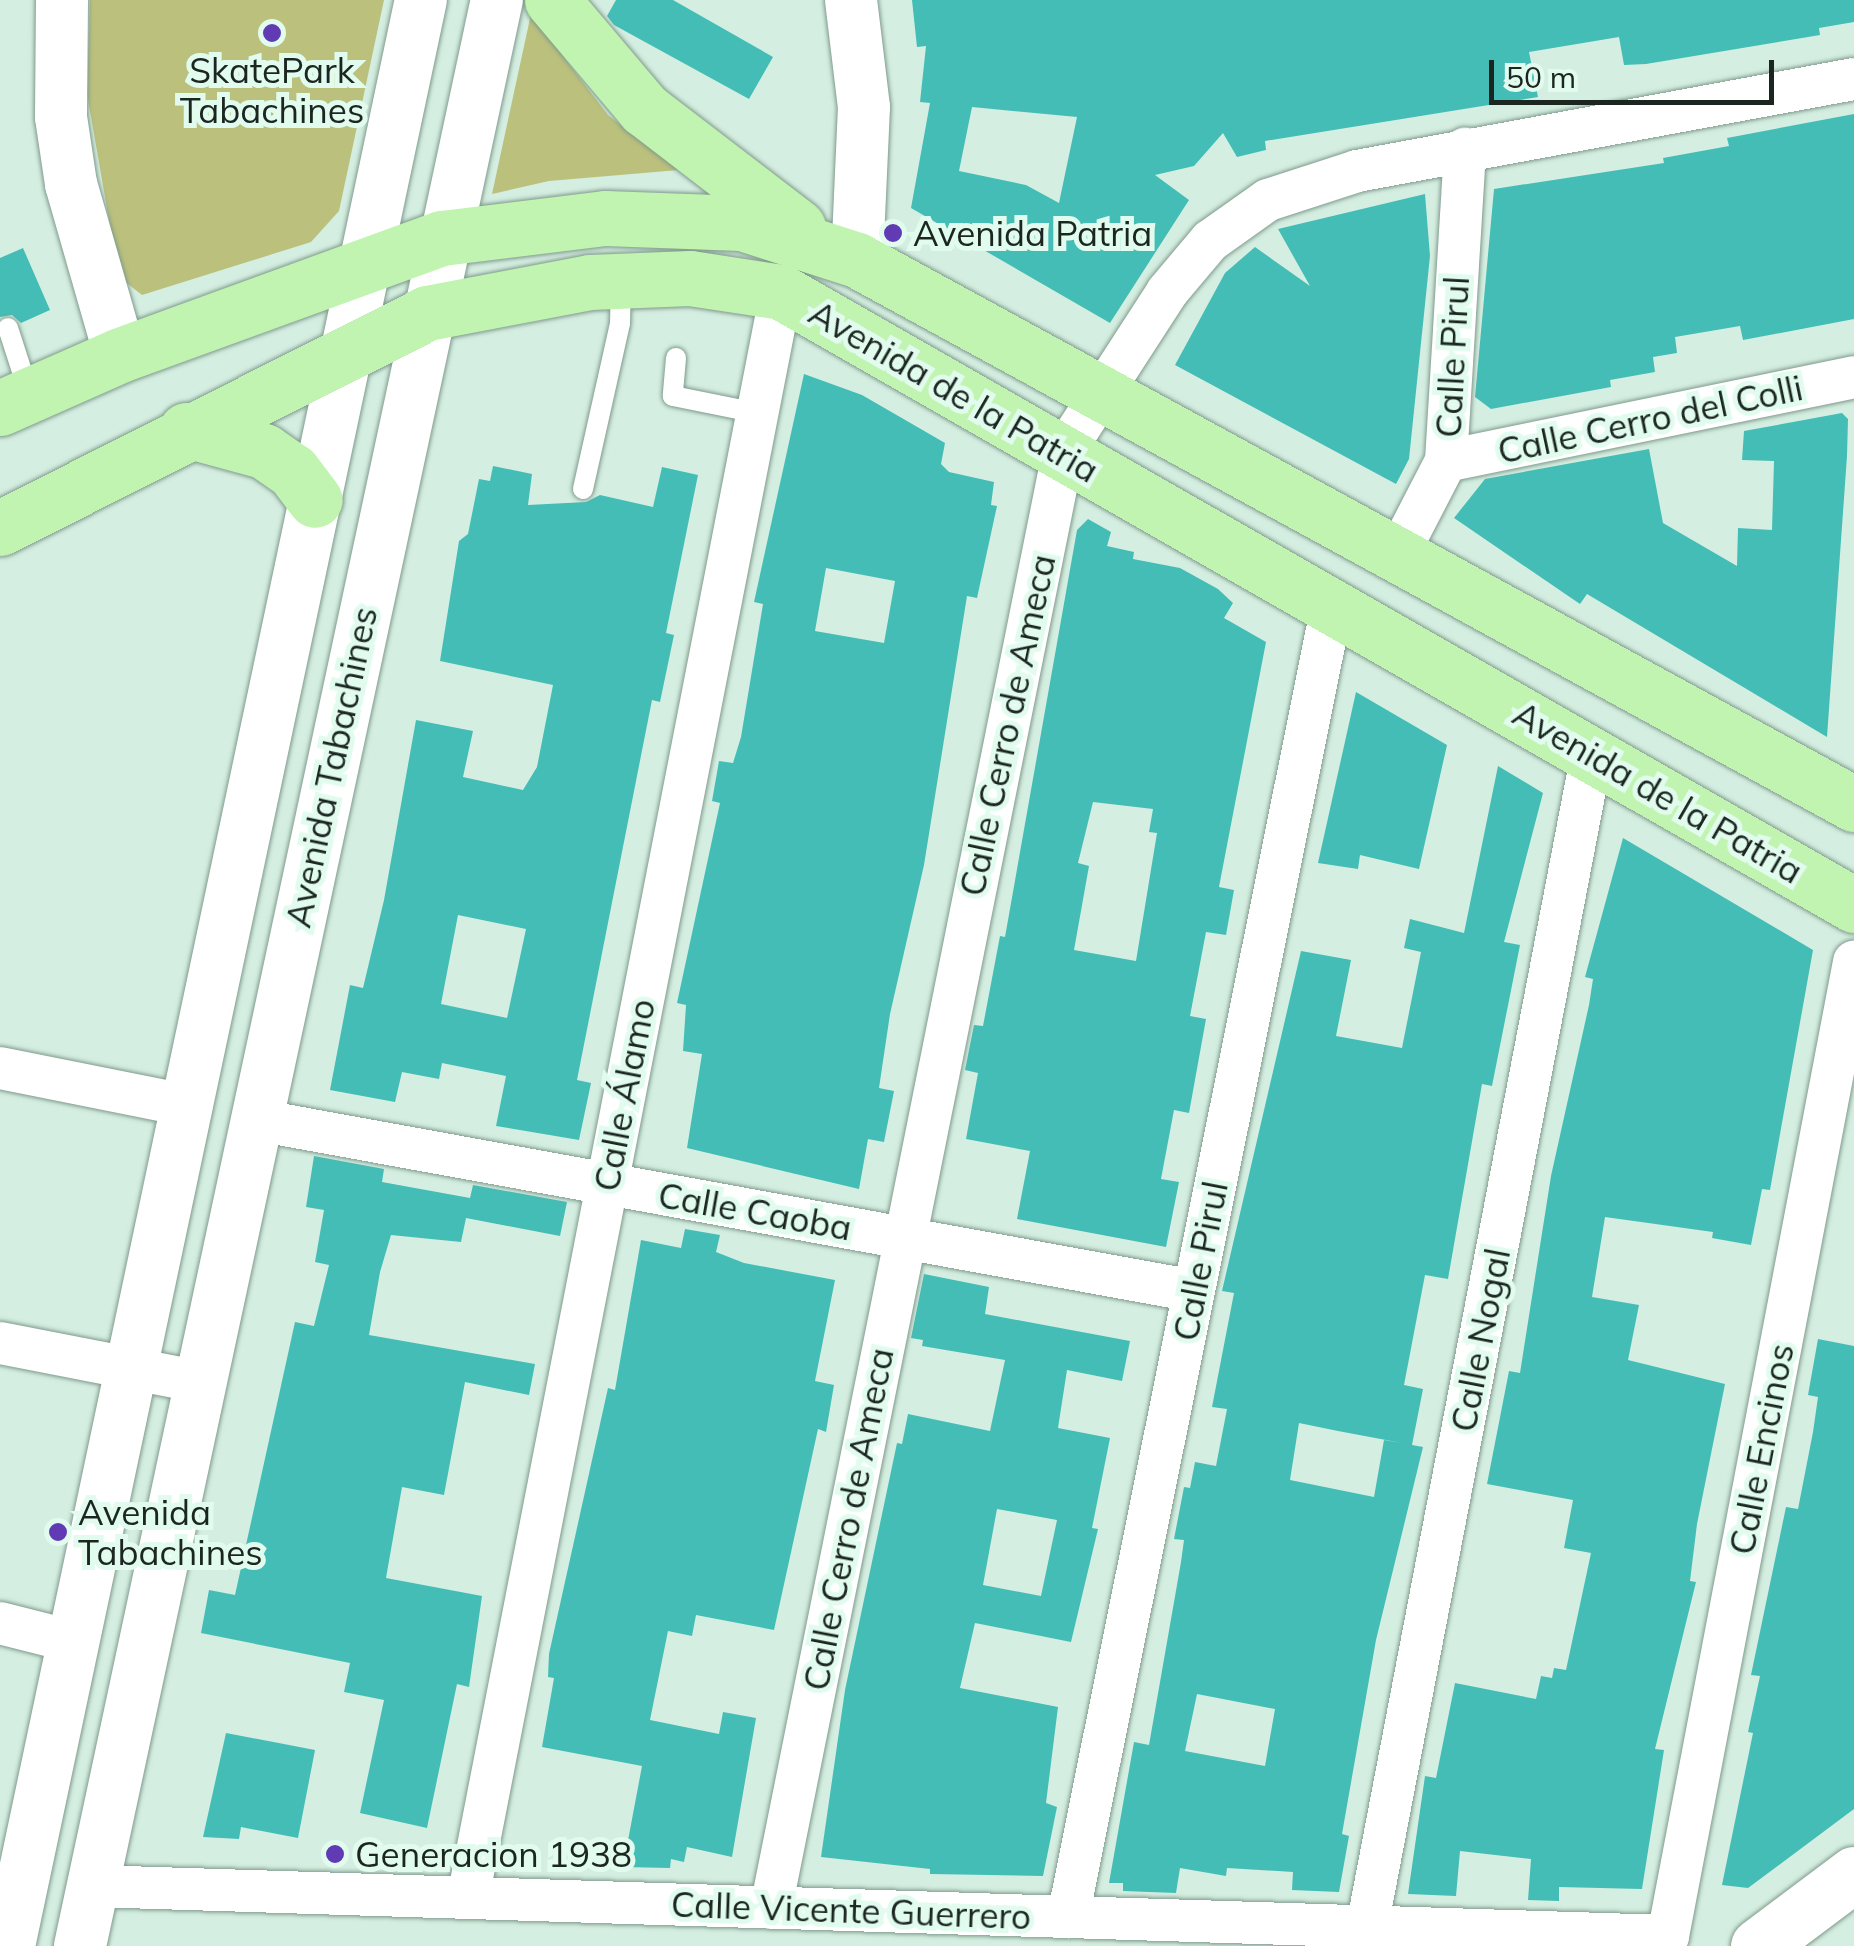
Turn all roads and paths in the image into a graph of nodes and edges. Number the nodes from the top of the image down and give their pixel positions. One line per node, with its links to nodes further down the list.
1 (62, 0): 16 (street)
2 (421, 0): 10 (street, Avenida Tabachines)
3 (497, 0): 8 (street, Avenida Tabachines)
4 (552, 0): 9 (main road)
5 (851, 0): 9 (street)
6 (1854, 79): 7 (street, Calle Cerro de Ameca)
7 (1465, 149): 19 (street, Calle Cerro de Ameca); 24 (street, Calle Pirul)
8 (442, 238): 9 (main road, Avenida de la Patria); 10 (main road, Avenida de la Patria); 13 (street, Avenida Tabachines)
9 (841, 253): 19 (main road, Avenida de la Patria)
10 (362, 265): 15 (street, Avenida Tabachines); 16 (main road, Avenida de la Patria)
11 (620, 280): 12 (main road, Avenida de la Patria); 13 (main road, Avenida de la Patria); 25 (lane)
12 (781, 292): 21 (street, Calle Álamo); 23 (main road, Avenida de la Patria)
13 (427, 313): 15 (main road, Avenida de la Patria); 36 (street, Avenida Tabachines)
14 (8, 328): 20 (lane)
15 (347, 349): 22 (main road, Avenida de la Patria); 26 (street, Avenida Tabachines)
16 (120, 356): 20 (main road, Avenida de la Patria)
17 (676, 358): 21 (lane)
18 (1854, 376): 24 (street, Calle Cerro del Colli)
19 (1101, 390): 23 (street, Calle Cerro de Ameca); 28 (main road, Avenida de la Patria)
20 (15, 401)
21 (757, 413): 37 (street, Calle Álamo)
22 (186, 430): 26 (main road); 27 (main road, Avenida de la Patria)
23 (1063, 453): 29 (main road, Avenida de la Patria); 38 (street, Calle Cerro de Ameca)
24 (1446, 461): 28 (street, Calle Pirul)
25 (583, 489)
26 (315, 500): 35 (street, Avenida Tabachines)
27 (1, 531)
28 (1398, 554): 31 (main road, Avenida de la Patria)
29 (1332, 606): 30 (main road, Avenida de la Patria); 39 (street, Calle Pirul)
30 (1592, 753): 32 (main road, Avenida de la Patria); 50 (street, Calle Nogal)
31 (1854, 804)
32 (1854, 905)
33 (1854, 962): 51 (street, Calle Encinos)
34 (0, 1068): 35 (street)
35 (191, 1106): 41 (street, Avenida Tabachines)
36 (257, 1120): 37 (street, Calle Caoba); 42 (street, Avenida Tabachines)
37 (607, 1184): 38 (street, Calle Caoba); 47 (street, Calle Álamo)
38 (902, 1238): 39 (street, Calle Caoba); 48 (street, Calle Cerro de Ameca)
39 (1194, 1291): 49 (street, Calle Pirul)
40 (0, 1343): 41 (street)
41 (135, 1367): 42 (street); 44 (street, Avenida Tabachines)
42 (201, 1382): 46 (street, Avenida Tabachines)
43 (0, 1623): 44 (street)
44 (76, 1642): 52 (street, Avenida Tabachines)
45 (1854, 1874): 54 (main road)
46 (94, 1886): 47 (street, Calle Vicente Guerrero); 53 (street, Avenida Tabachines)
47 (468, 1898): 48 (street, Calle Vicente Guerrero)
48 (771, 1908): 49 (street, Calle Vicente Guerrero)
49 (1068, 1917): 50 (street, Calle Vicente Guerrero)
50 (1367, 1927): 51 (street, Calle Vicente Guerrero)
51 (1675, 1941)
52 (9, 1946)
53 (80, 1946)
54 (1758, 1946)

